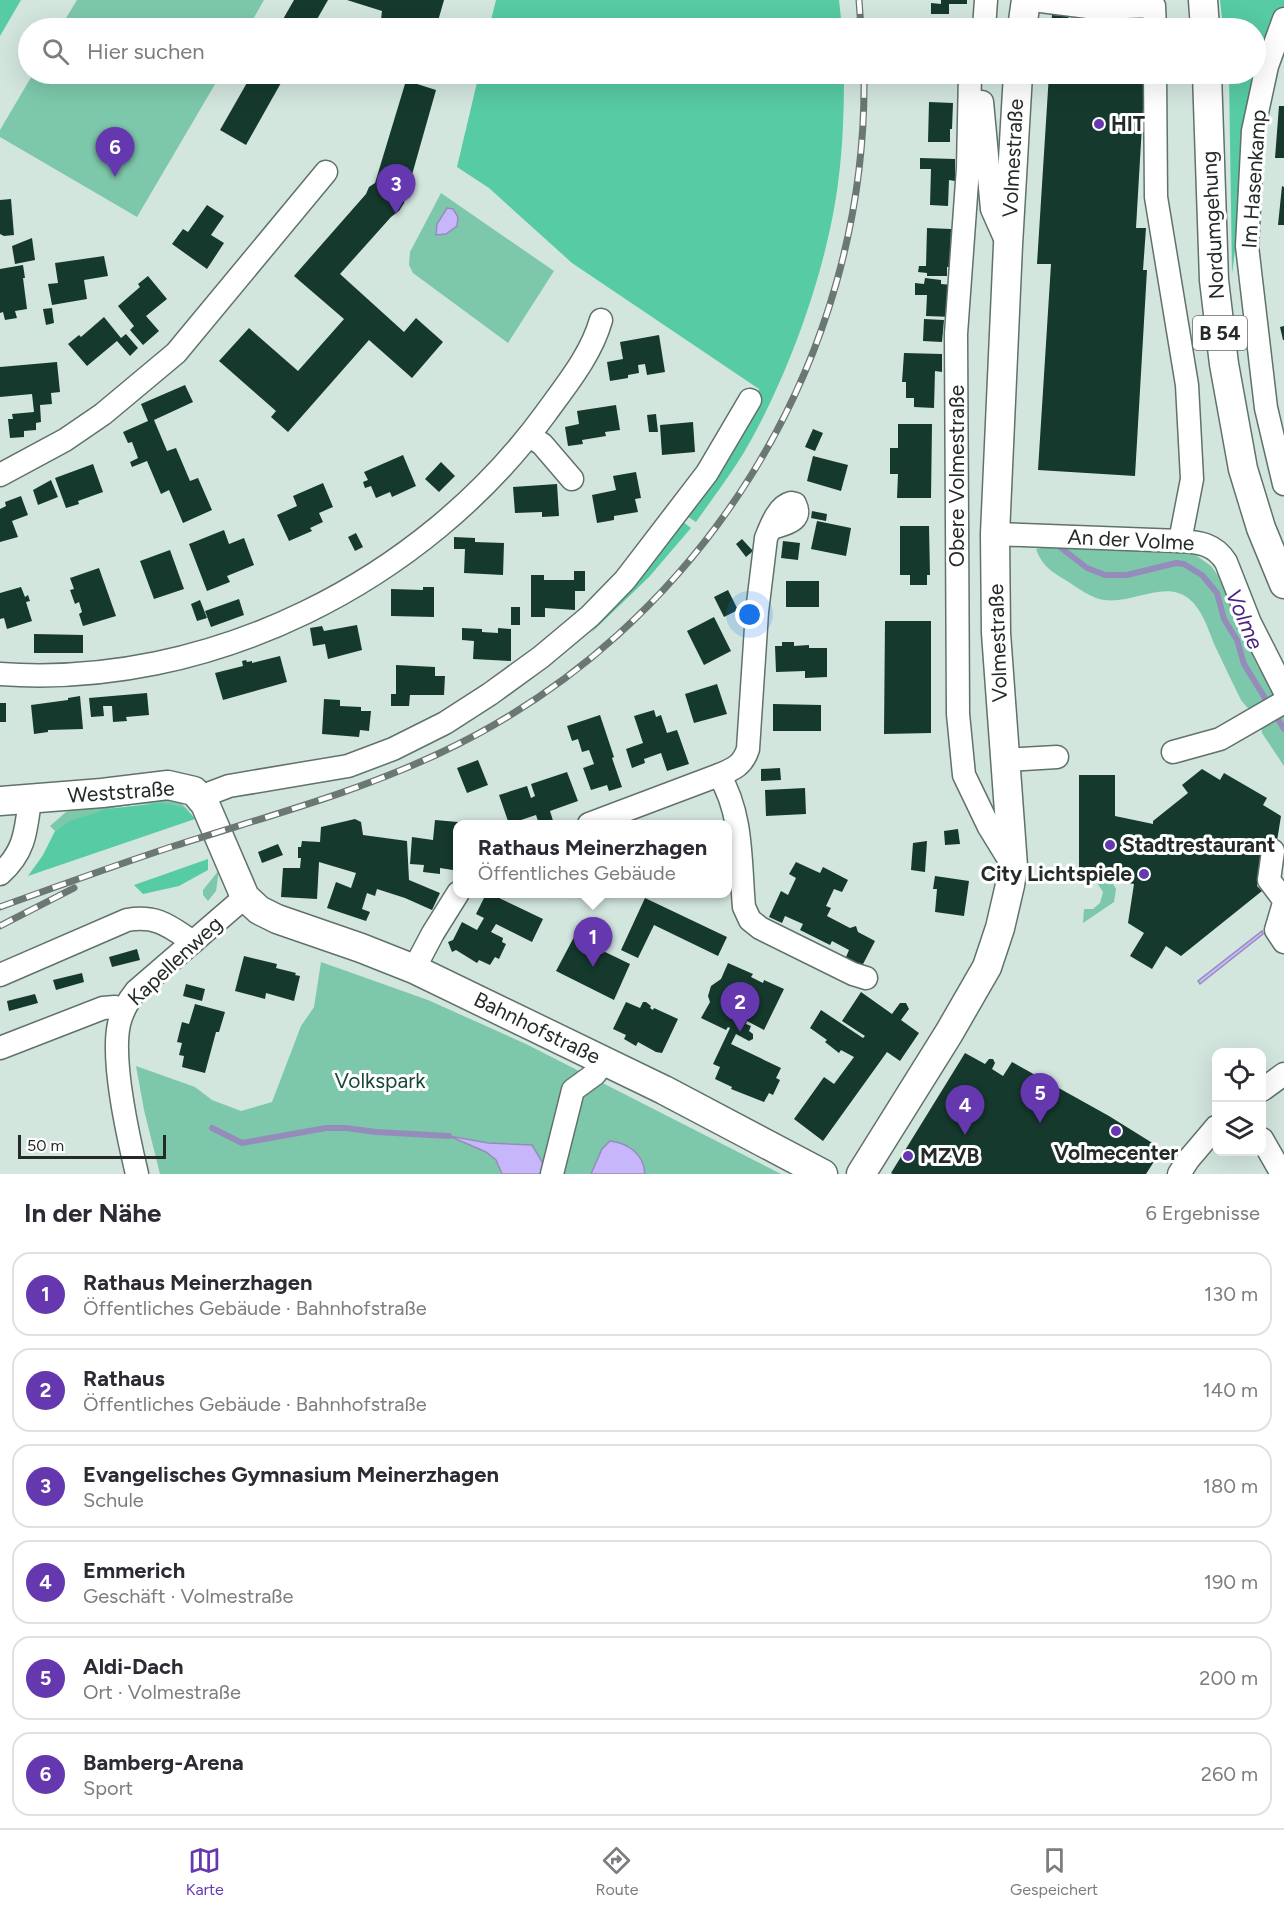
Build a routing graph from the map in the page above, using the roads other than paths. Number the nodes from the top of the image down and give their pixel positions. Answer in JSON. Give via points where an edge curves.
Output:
{"nodes":[{"id":1,"x":986,"y":0,"type":"edge"},
{"id":2,"x":1026,"y":0,"type":"edge"},
{"id":3,"x":1033,"y":0,"type":"edge"},
{"id":4,"x":1203,"y":0,"type":"edge"},
{"id":5,"x":1154,"y":12,"type":"edge"},
{"id":6,"x":985,"y":18,"type":"edge"},
{"id":7,"x":1023,"y":18,"type":"edge"},
{"id":8,"x":1204,"y":18,"type":"edge"},
{"id":9,"x":1284,"y":19,"type":"edge"},
{"id":10,"x":1266,"y":71,"type":"edge"},
{"id":11,"x":970,"y":84,"type":"edge"},
{"id":12,"x":980,"y":84,"type":"edge"},
{"id":13,"x":1017,"y":84,"type":"edge"},
{"id":14,"x":1155,"y":84,"type":"edge"},
{"id":15,"x":1207,"y":84,"type":"edge"},
{"id":16,"x":1263,"y":84,"type":"edge"},
{"id":17,"x":326,"y":172,"type":"dead end"},
{"id":18,"x":1008,"y":245,"type":"junction"},
{"id":19,"x":601,"y":320,"type":"dead end"},
{"id":20,"x":750,"y":400,"type":"dead end"},
{"id":21,"x":529,"y":436,"type":"junction"},
{"id":22,"x":0,"y":475,"type":"edge"},
{"id":23,"x":572,"y":479,"type":"dead end"},
{"id":24,"x":1284,"y":484,"type":"edge"},
{"id":25,"x":770,"y":528,"type":"dead end"},
{"id":26,"x":995,"y":534,"type":"junction"},
{"id":27,"x":1180,"y":541,"type":"junction"},
{"id":28,"x":1284,"y":584,"type":"edge"},
{"id":29,"x":0,"y":674,"type":"edge"},
{"id":30,"x":1284,"y":690,"type":"edge"},
{"id":31,"x":1284,"y":702,"type":"edge"},
{"id":32,"x":1173,"y":753,"type":"dead end"},
{"id":33,"x":1057,"y":757,"type":"dead end"},
{"id":34,"x":1005,"y":760,"type":"junction"},
{"id":35,"x":719,"y":775,"type":"junction"},
{"id":36,"x":201,"y":797,"type":"junction"},
{"id":37,"x":30,"y":800,"type":"junction"},
{"id":38,"x":0,"y":801,"type":"edge"},
{"id":39,"x":602,"y":820,"type":"edge"},
{"id":40,"x":1273,"y":851,"type":"dead end"},
{"id":41,"x":1013,"y":866,"type":"junction"},
{"id":42,"x":0,"y":874,"type":"edge"},
{"id":43,"x":245,"y":897,"type":"junction"},
{"id":44,"x":455,"y":898,"type":"edge"},
{"id":45,"x":1284,"y":902,"type":"edge"},
{"id":46,"x":1280,"y":936,"type":"edge"},
{"id":47,"x":193,"y":942,"type":"junction"},
{"id":48,"x":414,"y":969,"type":"junction"},
{"id":49,"x":0,"y":975,"type":"edge"},
{"id":50,"x":866,"y":978,"type":"dead end"},
{"id":51,"x":124,"y":1009,"type":"junction"},
{"id":52,"x":0,"y":1048,"type":"edge"},
{"id":53,"x":604,"y":1060,"type":"junction"},
{"id":54,"x":1283,"y":1076,"type":"edge"},
{"id":55,"x":1266,"y":1087,"type":"edge"},
{"id":56,"x":1212,"y":1132,"type":"edge"},
{"id":57,"x":1266,"y":1145,"type":"edge"},
{"id":58,"x":137,"y":1174,"type":"edge"},
{"id":59,"x":552,"y":1174,"type":"edge"},
{"id":60,"x":823,"y":1174,"type":"edge"},
{"id":61,"x":861,"y":1174,"type":"edge"},
{"id":62,"x":1179,"y":1174,"type":"edge"},
{"id":63,"x":1282,"y":1174,"type":"edge"}],
"edges":[{"from":1,"to":6,"type":"street"},
{"from":2,"to":7,"type":"main road"},
{"from":3,"to":5,"type":"street"},
{"from":4,"to":8,"type":"main road"},
{"from":9,"to":10,"type":"street","name":"Im Hasenkamp"},
{"from":11,"to":41,"type":"street","name":"Obere Volmestraße","via":[[956,334],[958,714],[964,775]]},
{"from":12,"to":18,"type":"street","via":[[992,209]]},
{"from":13,"to":18,"type":"main road","name":"Volmestraße"},
{"from":14,"to":27,"type":"street","via":[[1156,197],[1187,385],[1192,479]]},
{"from":15,"to":28,"type":"main road","name":"Nordumgehung","number":"B 54","via":[[1214,280],[1224,364],[1243,469]]},
{"from":16,"to":24,"type":"street","name":"Im Hasenkamp","via":[[1253,130],[1246,246],[1266,408]]},
{"from":17,"to":22,"type":"street","via":[[176,353],[103,414]]},
{"from":18,"to":26,"type":"main road","name":"Volmestraße"},
{"from":19,"to":21,"type":"street","via":[[592,346]]},
{"from":20,"to":36,"type":"street","via":[[707,473],[625,580],[582,622],[507,682],[445,723],[348,766],[229,786]]},
{"from":21,"to":23,"type":"street","via":[[542,444]]},
{"from":21,"to":29,"type":"street","via":[[496,473],[422,541],[337,596],[292,619],[191,656],[101,672]]},
{"from":25,"to":35,"type":"street","via":[[760,580],[748,750],[735,769]]},
{"from":26,"to":27,"type":"street","name":"An der Volme"},
{"from":26,"to":34,"type":"main road","name":"Volmestraße","via":[[996,633]]},
{"from":27,"to":30,"type":"street","name":"An der Volme","via":[[1209,545],[1222,555]]},
{"from":31,"to":32,"type":"street","via":[[1214,741]]},
{"from":33,"to":34,"type":"street"},
{"from":34,"to":41,"type":"main road","name":"Volmestraße"},
{"from":35,"to":39,"type":"street"},
{"from":35,"to":50,"type":"street","via":[[735,810],[744,907],[750,920]]},
{"from":36,"to":37,"type":"main road","name":"Weststraße","via":[[194,791],[168,784]]},
{"from":36,"to":43,"type":"main road","name":"Weststraße"},
{"from":37,"to":38,"type":"main road","name":"Weststraße"},
{"from":37,"to":42,"type":"street","via":[[22,846]]},
{"from":40,"to":45,"type":"street","via":[[1269,880]]},
{"from":41,"to":61,"type":"main road","name":"Volmestraße","via":[[1000,928],[987,966]]},
{"from":43,"to":47,"type":"street","name":"Kapellenweg"},
{"from":43,"to":48,"type":"main road","name":"Bahnhofstraße","via":[[276,919]]},
{"from":44,"to":48,"type":"street"},
{"from":45,"to":46,"type":"street"},
{"from":47,"to":49,"type":"street","via":[[159,921],[127,920]]},
{"from":47,"to":51,"type":"street","name":"Kapellenweg","via":[[136,991]]},
{"from":48,"to":53,"type":"main road","name":"Bahnhofstraße"},
{"from":51,"to":52,"type":"street","via":[[103,1008]]},
{"from":51,"to":58,"type":"street","name":"Kapellenweg","via":[[117,1041],[118,1068]]},
{"from":53,"to":59,"type":"street","via":[[595,1074],[573,1090]]},
{"from":53,"to":60,"type":"main road","name":"Bahnhofstraße"},
{"from":54,"to":55,"type":"street"},
{"from":56,"to":62,"type":"street"},
{"from":57,"to":63,"type":"street"}]}
